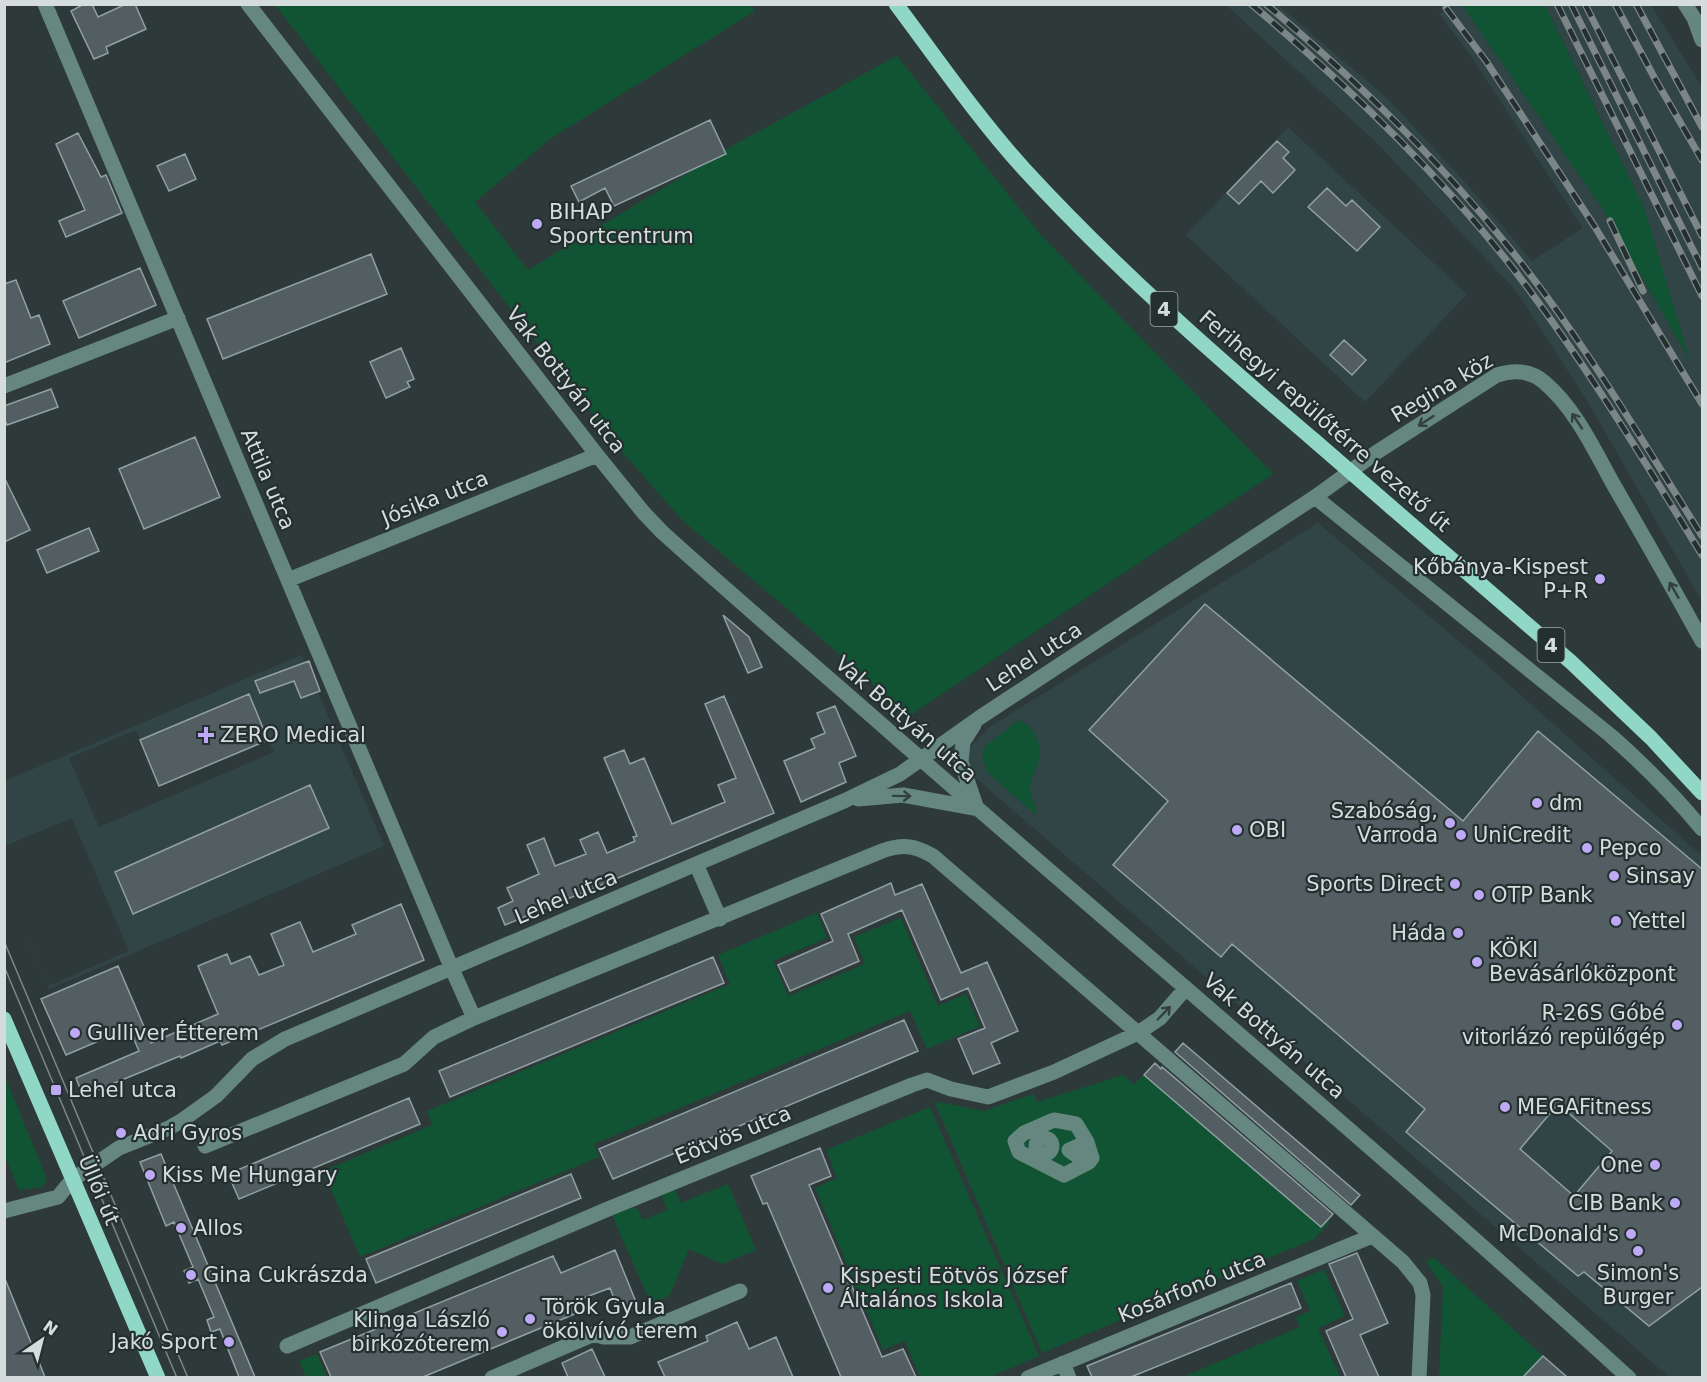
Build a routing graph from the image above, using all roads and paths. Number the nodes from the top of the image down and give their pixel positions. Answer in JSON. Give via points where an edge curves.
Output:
{"nodes":[{"id":1,"x":45,"y":4,"type":"edge"},
{"id":2,"x":248,"y":4,"type":"edge"},
{"id":3,"x":896,"y":4,"type":"edge"},
{"id":4,"x":1685,"y":4,"type":"edge"},
{"id":5,"x":1702,"y":40,"type":"edge"},
{"id":6,"x":178,"y":318,"type":"junction"},
{"id":7,"x":4,"y":386,"type":"edge"},
{"id":8,"x":1377,"y":452,"type":"joint"},
{"id":9,"x":597,"y":455,"type":"junction"},
{"id":10,"x":1315,"y":497,"type":"junction"},
{"id":11,"x":288,"y":580,"type":"junction"},
{"id":12,"x":1702,"y":641,"type":"edge"},
{"id":13,"x":979,"y":718,"type":"junction"},
{"id":14,"x":920,"y":759,"type":"junction"},
{"id":15,"x":1702,"y":793,"type":"edge"},
{"id":16,"x":844,"y":801,"type":"junction"},
{"id":17,"x":977,"y":809,"type":"junction"},
{"id":18,"x":1702,"y":829,"type":"edge"},
{"id":19,"x":696,"y":864,"type":"junction"},
{"id":20,"x":720,"y":919,"type":"junction"},
{"id":21,"x":452,"y":969,"type":"junction"},
{"id":22,"x":1186,"y":988,"type":"junction"},
{"id":23,"x":474,"y":1018,"type":"junction"},
{"id":24,"x":4,"y":1019,"type":"edge"},
{"id":25,"x":1138,"y":1034,"type":"junction"},
{"id":26,"x":1086,"y":1142,"type":"junction"},
{"id":27,"x":205,"y":1146,"type":"dead end"},
{"id":28,"x":1051,"y":1152,"type":"junction"},
{"id":29,"x":1083,"y":1164,"type":"junction"},
{"id":30,"x":1055,"y":1172,"type":"junction"},
{"id":31,"x":72,"y":1180,"type":"junction"},
{"id":32,"x":4,"y":1211,"type":"edge"},
{"id":33,"x":1372,"y":1236,"type":"junction"},
{"id":34,"x":740,"y":1291,"type":"dead end"},
{"id":35,"x":286,"y":1346,"type":"dead end"},
{"id":36,"x":1063,"y":1363,"type":"junction"},
{"id":37,"x":158,"y":1377,"type":"edge"},
{"id":38,"x":492,"y":1377,"type":"edge"},
{"id":39,"x":1028,"y":1377,"type":"edge"},
{"id":40,"x":1069,"y":1377,"type":"edge"},
{"id":41,"x":1419,"y":1377,"type":"edge"},
{"id":42,"x":1629,"y":1377,"type":"edge"}],
"edges":[{"from":1,"to":6,"type":"street","name":"Attila utca"},
{"from":2,"to":9,"type":"street","name":"Vak Bottyán utca"},
{"from":3,"to":15,"type":"main road","name":"Ferihegyi repülőtérre vezető út","number":"4","bridge":true,"via":[[975,110],[1104,253],[1213,354],[1571,662]]},
{"from":4,"to":5,"type":"street"},
{"from":6,"to":7,"type":"street"},
{"from":6,"to":11,"type":"street","name":"Attila utca"},
{"from":8,"to":10,"type":"street","name":"Lehel utca"},
{"from":12,"to":8,"type":"street","name":"Regina köz","one_way":true,"via":[[1577,419],[1533,375],[1520,371],[1497,375]]},
{"from":9,"to":11,"type":"street","name":"Jósika utca"},
{"from":9,"to":14,"type":"street","name":"Vak Bottyán utca","via":[[662,532]]},
{"from":10,"to":13,"type":"street","name":"Lehel utca"},
{"from":10,"to":18,"type":"street","via":[[1617,741]]},
{"from":11,"to":21,"type":"street","name":"Attila utca"},
{"from":13,"to":14,"type":"street","name":"Lehel utca"},
{"from":13,"to":17,"type":"street","via":[[961,752]]},
{"from":14,"to":16,"type":"street","name":"Lehel utca","via":[[900,774]]},
{"from":14,"to":17,"type":"street","name":"Vak Bottyán utca"},
{"from":16,"to":17,"type":"street","one_way":true,"via":[[903,795]]},
{"from":16,"to":19,"type":"street","name":"Lehel utca"},
{"from":17,"to":22,"type":"street","name":"Vak Bottyán utca"},
{"from":19,"to":20,"type":"street"},
{"from":19,"to":21,"type":"street","name":"Lehel utca"},
{"from":20,"to":23,"type":"street"},
{"from":20,"to":25,"type":"street","via":[[882,851],[911,846],[933,856]]},
{"from":21,"to":23,"type":"street"},
{"from":21,"to":31,"type":"street","name":"Lehel utca","via":[[285,1039],[252,1059],[216,1096],[181,1121],[119,1148]]},
{"from":25,"to":22,"type":"street","name":"Eötvös utca","one_way":true,"via":[[1160,1018]]},
{"from":22,"to":42,"type":"street","name":"Vak Bottyán utca"},
{"from":23,"to":27,"type":"street","via":[[434,1037],[404,1064]]},
{"from":24,"to":31,"type":"main road","name":"Üllői út"},
{"from":25,"to":33,"type":"street"},
{"from":25,"to":35,"type":"street","name":"Eötvös utca","via":[[987,1098],[927,1080],[912,1085]]},
{"from":26,"to":28,"type":"street"},
{"from":26,"to":28,"type":"street","via":[[1076,1124],[1054,1120],[1015,1141],[1019,1152]]},
{"from":26,"to":29,"type":"street","via":[[1092,1158]]},
{"from":28,"to":29,"type":"street","via":[[1080,1157]]},
{"from":28,"to":30,"type":"street"},
{"from":28,"to":30,"type":"street"},
{"from":29,"to":30,"type":"street","via":[[1064,1175]]},
{"from":31,"to":32,"type":"street","name":"Lehel utca","via":[[58,1197]]},
{"from":31,"to":37,"type":"main road","name":"Üllői út"},
{"from":33,"to":36,"type":"street","name":"Kosárfonó utca"},
{"from":33,"to":41,"type":"street","via":[[1420,1283],[1423,1295]]},
{"from":34,"to":38,"type":"street","via":[[630,1337],[594,1334]]},
{"from":36,"to":39,"type":"street","name":"Kosárfonó utca"},
{"from":36,"to":40,"type":"street"}]}
